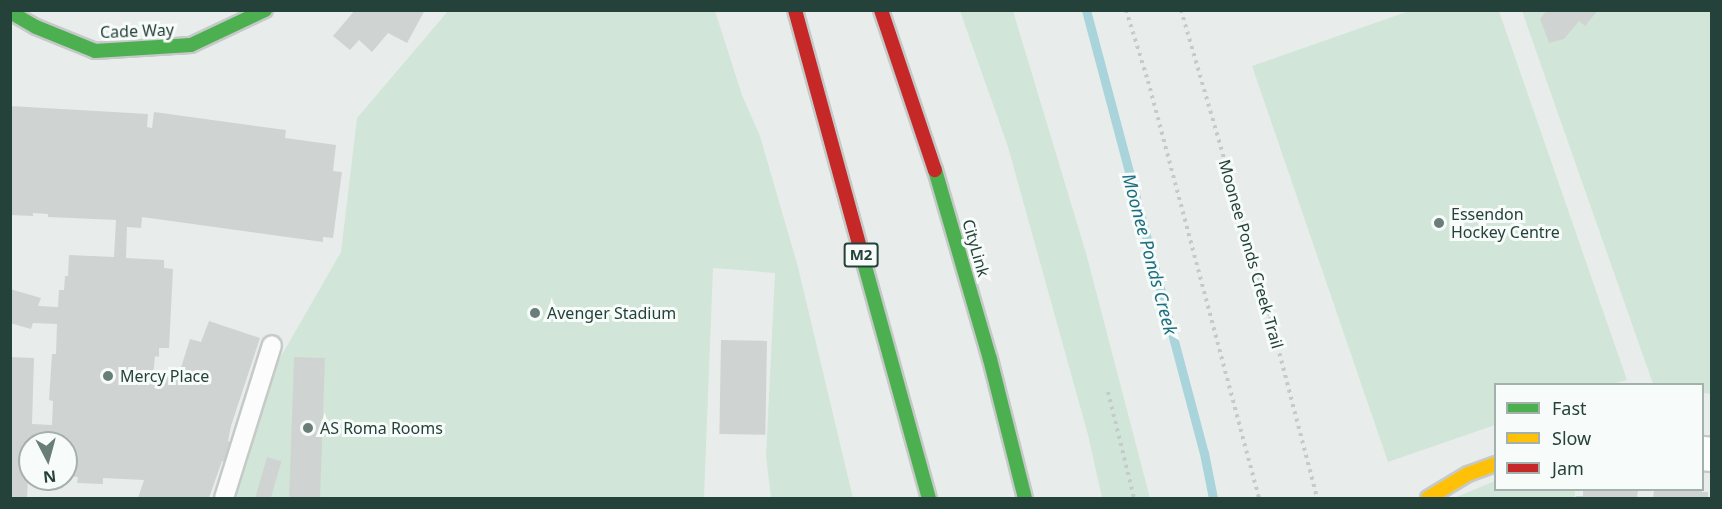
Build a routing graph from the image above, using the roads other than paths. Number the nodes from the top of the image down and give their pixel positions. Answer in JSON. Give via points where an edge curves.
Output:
{"nodes":[{"id":1,"x":265,"y":10,"type":"edge"},
{"id":2,"x":795,"y":10,"type":"edge"},
{"id":3,"x":881,"y":10,"type":"edge"},
{"id":4,"x":10,"y":12,"type":"edge"},
{"id":5,"x":272,"y":345,"type":"dead end"},
{"id":6,"x":1494,"y":465,"type":"edge"},
{"id":7,"x":224,"y":498,"type":"edge"},
{"id":8,"x":929,"y":498,"type":"edge"},
{"id":9,"x":1025,"y":498,"type":"edge"},
{"id":10,"x":1428,"y":498,"type":"edge"}],
"edges":[{"from":1,"to":4,"type":"main road","name":"Cade Way","via":[[190,45],[95,51]]},
{"from":2,"to":8,"type":"main road","number":"M2"},
{"from":3,"to":9,"type":"main road","name":"CityLink","via":[[952,222]]},
{"from":5,"to":7,"type":"lane"},
{"from":6,"to":10,"type":"main road","via":[[1468,474]]}]}
